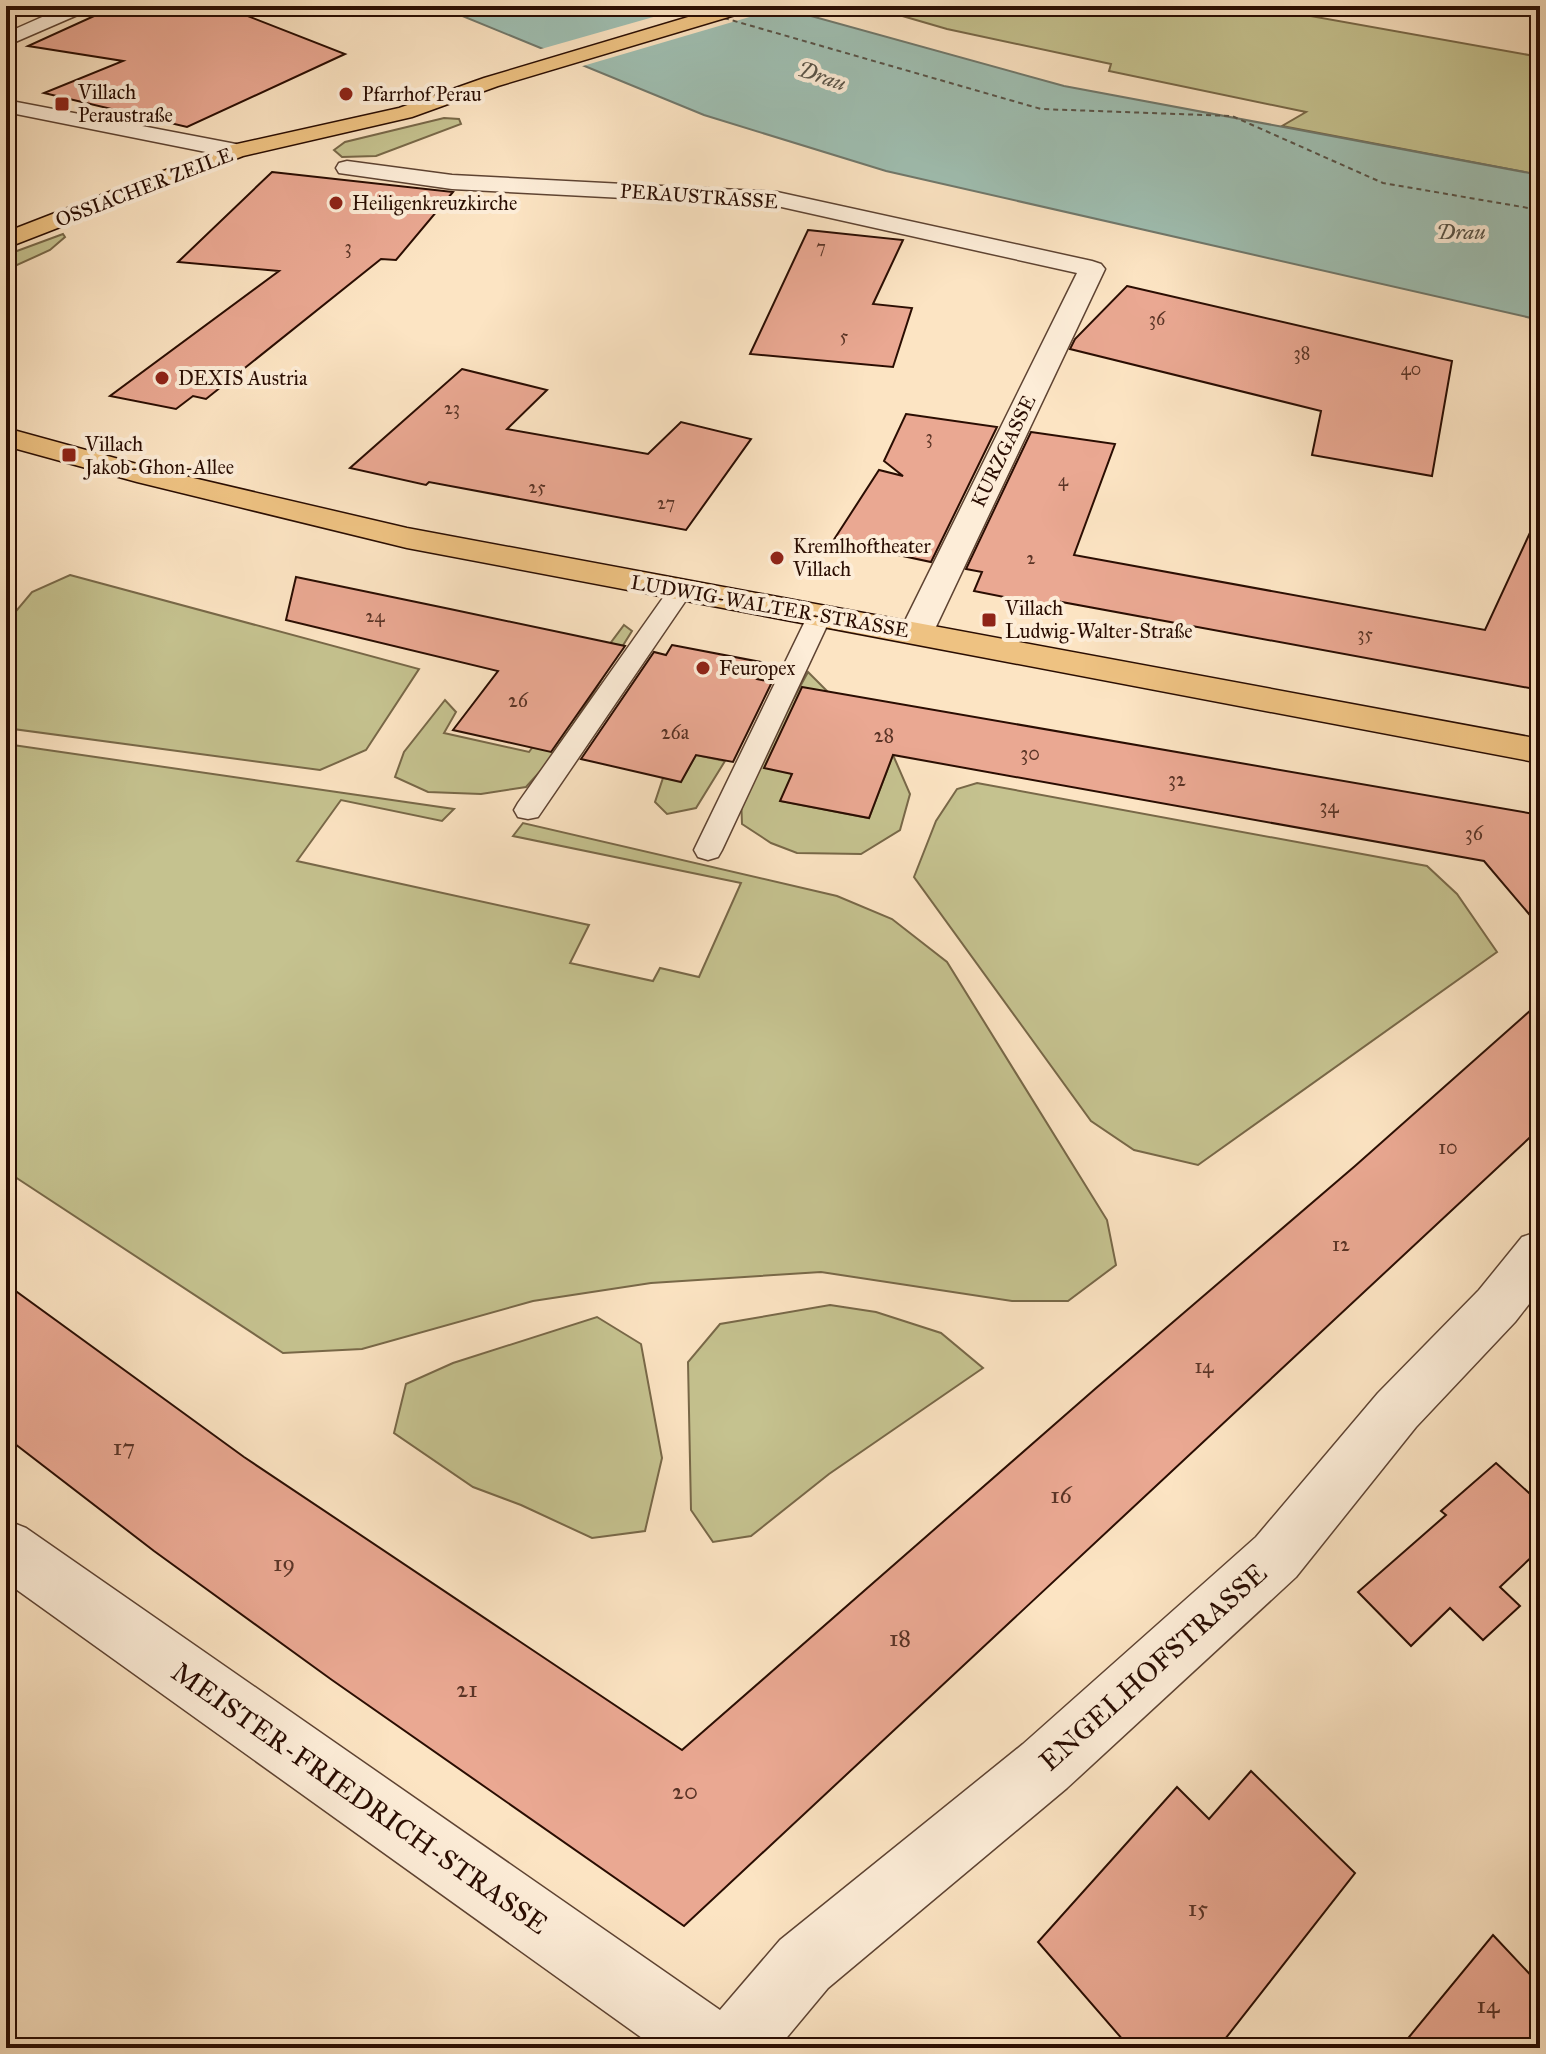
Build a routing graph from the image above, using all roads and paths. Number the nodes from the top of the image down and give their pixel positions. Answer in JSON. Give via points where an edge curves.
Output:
{"nodes":[{"id":1,"x":82,"y":6,"type":"edge"},
{"id":2,"x":745,"y":6,"type":"edge"},
{"id":3,"x":6,"y":40,"type":"edge"},
{"id":4,"x":6,"y":106,"type":"edge"},
{"id":5,"x":236,"y":151,"type":"junction"},
{"id":6,"x":347,"y":168,"type":"dead end"},
{"id":7,"x":6,"y":241,"type":"edge"},
{"id":8,"x":1092,"y":269,"type":"joint"},
{"id":9,"x":6,"y":437,"type":"edge"},
{"id":10,"x":681,"y":590,"type":"junction"},
{"id":11,"x":820,"y":615,"type":"junction"},
{"id":12,"x":916,"y":633,"type":"junction"},
{"id":13,"x":1540,"y":751,"type":"edge"},
{"id":14,"x":528,"y":810,"type":"dead end"},
{"id":15,"x":708,"y":850,"type":"dead end"},
{"id":16,"x":1540,"y":1252,"type":"edge"},
{"id":17,"x":6,"y":1548,"type":"edge"},
{"id":18,"x":715,"y":2048,"type":"edge"},
{"id":19,"x":733,"y":2048,"type":"edge"}],
"edges":[{"from":1,"to":3,"type":"street"},
{"from":2,"to":5,"type":"main road","name":"OSSIACHER ZEILE","via":[[405,113]]},
{"from":4,"to":5,"type":"street"},
{"from":5,"to":7,"type":"main road","name":"OSSIACHER ZEILE"},
{"from":6,"to":8,"type":"street","name":"PERAUSTRASSE","via":[[452,182],[777,199]]},
{"from":8,"to":12,"type":"street","name":"KURZGASSE"},
{"from":9,"to":10,"type":"main road","name":"LUDWIG-WALTER-STRASSE","via":[[407,538]]},
{"from":10,"to":11,"type":"main road","name":"LUDWIG-WALTER-STRASSE"},
{"from":10,"to":14,"type":"lane"},
{"from":11,"to":12,"type":"main road","name":"LUDWIG-WALTER-STRASSE"},
{"from":11,"to":15,"type":"lane"},
{"from":12,"to":13,"type":"main road","name":"LUDWIG-WALTER-STRASSE"},
{"from":16,"to":19,"type":"street","name":"ENGELHOFSTRASSE","via":[[1497,1306],[1397,1410],[1276,1557],[1045,1766],[804,1964]]},
{"from":17,"to":18,"type":"street","name":"MEISTER-FRIEDRICH-STRASSE"}]}
